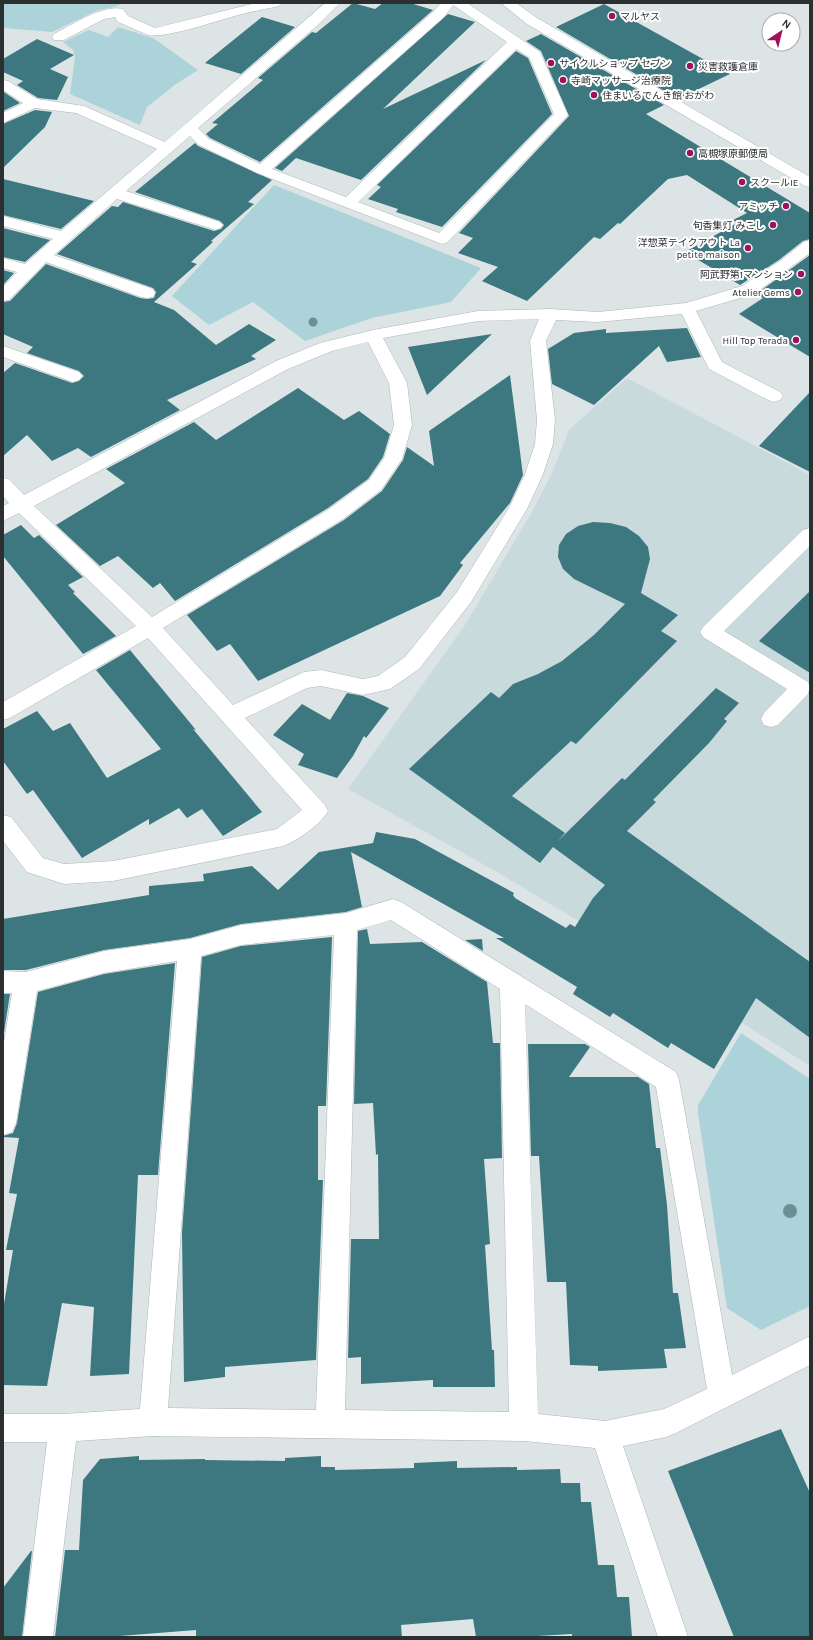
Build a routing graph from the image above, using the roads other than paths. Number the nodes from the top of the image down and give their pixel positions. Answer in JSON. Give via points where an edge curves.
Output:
{"nodes":[{"id":1,"x":274,"y":3,"type":"edge"},
{"id":2,"x":333,"y":3,"type":"edge"},
{"id":3,"x":448,"y":3,"type":"edge"},
{"id":4,"x":458,"y":3,"type":"edge"},
{"id":5,"x":508,"y":3,"type":"edge"},
{"id":6,"x":59,"y":37,"type":"dead end"},
{"id":7,"x":515,"y":42,"type":"junction"},
{"id":8,"x":3,"y":84,"type":"edge"},
{"id":9,"x":33,"y":102,"type":"junction"},
{"id":10,"x":3,"y":119,"type":"edge"},
{"id":11,"x":190,"y":128,"type":"junction"},
{"id":12,"x":167,"y":148,"type":"junction"},
{"id":13,"x":262,"y":170,"type":"junction"},
{"id":14,"x":810,"y":184,"type":"edge"},
{"id":15,"x":115,"y":193,"type":"junction"},
{"id":16,"x":348,"y":203,"type":"junction"},
{"id":17,"x":3,"y":221,"type":"edge"},
{"id":18,"x":215,"y":225,"type":"dead end"},
{"id":19,"x":64,"y":237,"type":"junction"},
{"id":20,"x":810,"y":245,"type":"edge"},
{"id":21,"x":43,"y":256,"type":"junction"},
{"id":22,"x":3,"y":263,"type":"edge"},
{"id":23,"x":28,"y":270,"type":"junction"},
{"id":24,"x":147,"y":293,"type":"dead end"},
{"id":25,"x":3,"y":296,"type":"edge"},
{"id":26,"x":687,"y":308,"type":"junction"},
{"id":27,"x":550,"y":314,"type":"junction"},
{"id":28,"x":373,"y":335,"type":"junction"},
{"id":29,"x":3,"y":351,"type":"edge"},
{"id":30,"x":73,"y":376,"type":"dead end"},
{"id":31,"x":774,"y":396,"type":"dead end"},
{"id":32,"x":3,"y":484,"type":"edge"},
{"id":33,"x":21,"y":504,"type":"junction"},
{"id":34,"x":3,"y":514,"type":"edge"},
{"id":35,"x":810,"y":535,"type":"edge"},
{"id":36,"x":150,"y":626,"type":"junction"},
{"id":37,"x":3,"y":712,"type":"edge"},
{"id":38,"x":230,"y":716,"type":"junction"},
{"id":39,"x":771,"y":720,"type":"dead end"},
{"id":40,"x":3,"y":824,"type":"edge"},
{"id":41,"x":346,"y":923,"type":"junction"},
{"id":42,"x":190,"y":949,"type":"junction"},
{"id":43,"x":512,"y":982,"type":"junction"},
{"id":44,"x":14,"y":983,"type":"edge"},
{"id":45,"x":3,"y":1123,"type":"edge"},
{"id":46,"x":810,"y":1350,"type":"edge"},
{"id":47,"x":722,"y":1396,"type":"junction"},
{"id":48,"x":153,"y":1422,"type":"junction"},
{"id":49,"x":330,"y":1424,"type":"junction"},
{"id":50,"x":524,"y":1427,"type":"junction"},
{"id":51,"x":3,"y":1428,"type":"edge"},
{"id":52,"x":63,"y":1428,"type":"junction"},
{"id":53,"x":605,"y":1435,"type":"junction"},
{"id":54,"x":38,"y":1637,"type":"edge"},
{"id":55,"x":673,"y":1637,"type":"edge"}],
"edges":[{"from":1,"to":6,"type":"street","via":[[153,32],[123,19],[118,12],[100,16]]},
{"from":2,"to":11,"type":"street"},
{"from":3,"to":13,"type":"street","via":[[439,14]]},
{"from":4,"to":7,"type":"street"},
{"from":5,"to":14,"type":"street","via":[[532,21]]},
{"from":7,"to":16,"type":"street"},
{"from":7,"to":16,"type":"street","via":[[535,55],[561,115],[442,239]]},
{"from":8,"to":9,"type":"street"},
{"from":9,"to":10,"type":"street"},
{"from":9,"to":12,"type":"street","via":[[79,109]]},
{"from":11,"to":12,"type":"street"},
{"from":11,"to":13,"type":"street","via":[[204,142]]},
{"from":12,"to":15,"type":"street"},
{"from":13,"to":16,"type":"street"},
{"from":15,"to":18,"type":"street"},
{"from":15,"to":19,"type":"street"},
{"from":17,"to":19,"type":"street"},
{"from":19,"to":21,"type":"street"},
{"from":20,"to":26,"type":"street","via":[[748,290]]},
{"from":21,"to":23,"type":"street"},
{"from":21,"to":24,"type":"street"},
{"from":22,"to":23,"type":"street"},
{"from":23,"to":25,"type":"street"},
{"from":26,"to":27,"type":"street","via":[[598,317]]},
{"from":26,"to":31,"type":"street","via":[[715,365]]},
{"from":27,"to":28,"type":"street","via":[[478,316]]},
{"from":27,"to":38,"type":"street","via":[[538,341],[546,420],[544,444],[534,474],[518,510],[464,597],[412,663],[383,683],[363,687],[322,678],[304,680]]},
{"from":28,"to":33,"type":"street","via":[[326,347],[282,365]]},
{"from":28,"to":36,"type":"street","via":[[398,383],[403,425],[393,459],[375,485],[336,514]]},
{"from":29,"to":30,"type":"street"},
{"from":32,"to":33,"type":"street"},
{"from":33,"to":34,"type":"street"},
{"from":33,"to":36,"type":"street"},
{"from":35,"to":39,"type":"street","via":[[710,632],[801,688]]},
{"from":36,"to":37,"type":"street"},
{"from":36,"to":38,"type":"street"},
{"from":38,"to":40,"type":"street","via":[[317,811],[283,838],[112,871],[64,874],[35,865]]},
{"from":41,"to":42,"type":"street","via":[[241,935]]},
{"from":41,"to":43,"type":"street","via":[[393,909]]},
{"from":41,"to":49,"type":"street"},
{"from":42,"to":44,"type":"street","via":[[104,962]]},
{"from":42,"to":48,"type":"street"},
{"from":43,"to":47,"type":"street","via":[[667,1080]]},
{"from":43,"to":50,"type":"street"},
{"from":44,"to":45,"type":"street"},
{"from":46,"to":47,"type":"street"},
{"from":47,"to":53,"type":"street","via":[[666,1422]]},
{"from":48,"to":49,"type":"street"},
{"from":48,"to":52,"type":"street"},
{"from":49,"to":50,"type":"street"},
{"from":50,"to":53,"type":"street"},
{"from":51,"to":52,"type":"street"},
{"from":52,"to":54,"type":"street"},
{"from":53,"to":55,"type":"street"}]}
